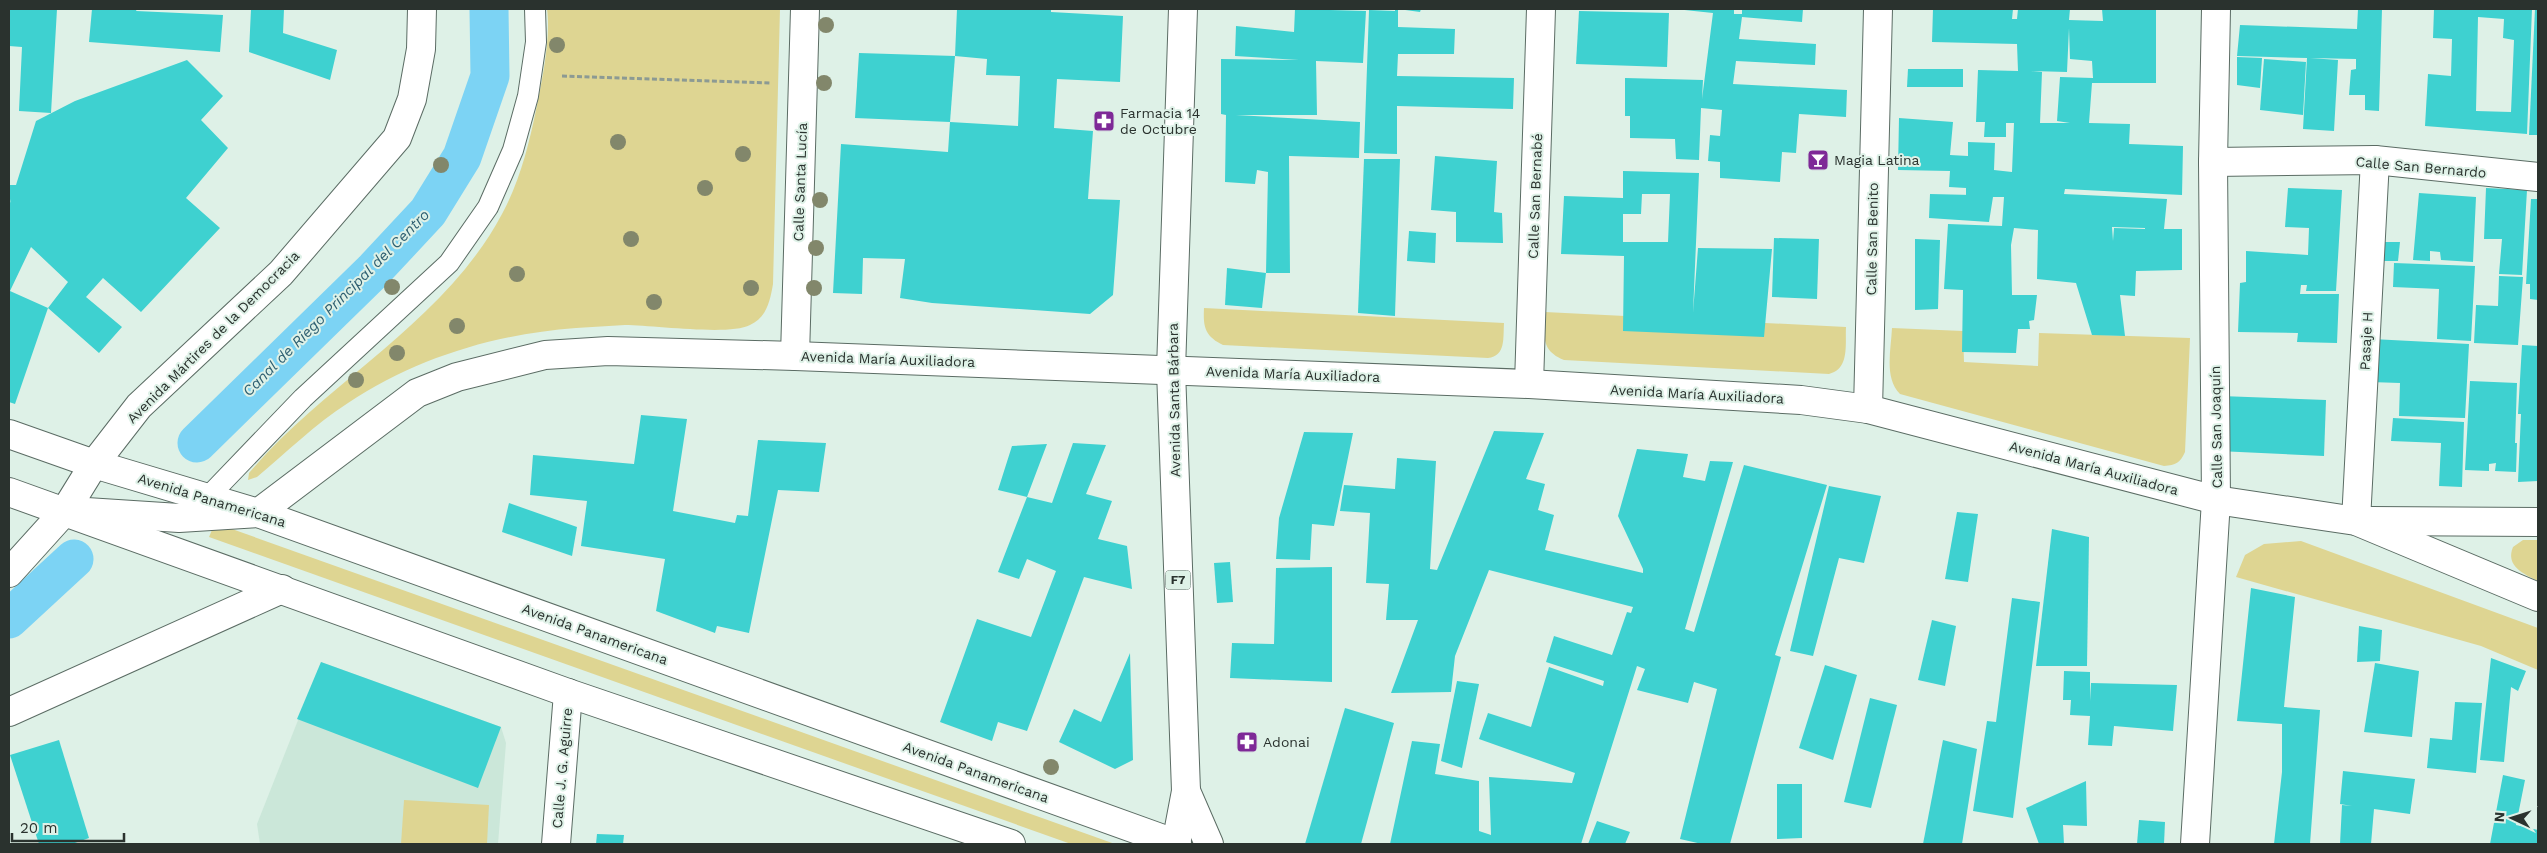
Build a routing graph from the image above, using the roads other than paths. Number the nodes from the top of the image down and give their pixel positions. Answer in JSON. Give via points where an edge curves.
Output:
{"nodes":[{"id":1,"x":422,"y":9,"type":"edge"},
{"id":2,"x":535,"y":9,"type":"edge"},
{"id":3,"x":805,"y":9,"type":"edge"},
{"id":4,"x":1183,"y":9,"type":"edge"},
{"id":5,"x":1541,"y":9,"type":"edge"},
{"id":6,"x":1878,"y":9,"type":"edge"},
{"id":7,"x":2216,"y":9,"type":"edge"},
{"id":8,"x":2375,"y":160,"type":"junction"},
{"id":9,"x":2213,"y":162,"type":"junction"},
{"id":10,"x":2538,"y":177,"type":"edge"},
{"id":11,"x":795,"y":356,"type":"junction"},
{"id":12,"x":1171,"y":370,"type":"junction"},
{"id":13,"x":1528,"y":384,"type":"junction"},
{"id":14,"x":1868,"y":409,"type":"junction"},
{"id":15,"x":9,"y":434,"type":"edge"},
{"id":16,"x":94,"y":464,"type":"junction"},
{"id":17,"x":9,"y":492,"type":"edge"},
{"id":18,"x":206,"y":498,"type":"junction"},
{"id":19,"x":2216,"y":500,"type":"junction"},
{"id":20,"x":65,"y":511,"type":"junction"},
{"id":21,"x":258,"y":514,"type":"junction"},
{"id":22,"x":2356,"y":521,"type":"junction"},
{"id":23,"x":2538,"y":522,"type":"edge"},
{"id":24,"x":9,"y":573,"type":"edge"},
{"id":25,"x":282,"y":589,"type":"junction"},
{"id":26,"x":2538,"y":597,"type":"edge"},
{"id":27,"x":568,"y":693,"type":"junction"},
{"id":28,"x":9,"y":712,"type":"edge"},
{"id":29,"x":1186,"y":791,"type":"junction"},
{"id":30,"x":556,"y":844,"type":"edge"},
{"id":31,"x":1011,"y":844,"type":"edge"},
{"id":32,"x":1177,"y":844,"type":"edge"},
{"id":33,"x":1209,"y":844,"type":"edge"},
{"id":34,"x":2195,"y":844,"type":"edge"}],
"edges":[{"from":1,"to":16,"type":"main road","name":"Avenida Mártires de la Democracia","via":[[421,49],[412,99],[397,138],[281,273],[139,406]]},
{"from":2,"to":18,"type":"lane","via":[[536,42],[528,96],[513,150],[488,208],[449,263],[303,398]]},
{"from":3,"to":11,"type":"main road","name":"Calle Santa Lucía"},
{"from":4,"to":12,"type":"main road","name":"Avenida Santa Bárbara","number":"F7"},
{"from":5,"to":13,"type":"main road","name":"Calle San Bernabé"},
{"from":6,"to":14,"type":"main road","name":"Calle San Benito"},
{"from":7,"to":9,"type":"main road","name":"Calle San Joaquín"},
{"from":8,"to":9,"type":"main road","name":"Calle San Bernardo"},
{"from":8,"to":10,"type":"main road","name":"Calle San Bernardo"},
{"from":8,"to":22,"type":"main road","name":"Pasaje H"},
{"from":9,"to":19,"type":"main road","name":"Calle San Joaquín"},
{"from":11,"to":12,"type":"main road","name":"Avenida María Auxiliadora"},
{"from":11,"to":21,"type":"main road","name":"Avenida María Auxiliadora","via":[[608,351],[544,355],[457,377],[417,394]]},
{"from":12,"to":13,"type":"main road","name":"Avenida María Auxiliadora"},
{"from":12,"to":29,"type":"main road","name":"Avenida Santa Bárbara","number":"F7"},
{"from":13,"to":14,"type":"main road","name":"Avenida María Auxiliadora","via":[[1801,400]]},
{"from":14,"to":19,"type":"main road","name":"Avenida María Auxiliadora"},
{"from":15,"to":16,"type":"main road","name":"Avenida Panamericana"},
{"from":16,"to":18,"type":"main road","name":"Avenida Panamericana"},
{"from":16,"to":20,"type":"main road","name":"Avenida Mártires de la Democracia"},
{"from":17,"to":20,"type":"main road"},
{"from":18,"to":21,"type":"main road","name":"Avenida Panamericana"},
{"from":19,"to":22,"type":"main road","name":"Avenida María Auxiliadora"},
{"from":19,"to":34,"type":"main road","name":"Calle San Joaquín"},
{"from":20,"to":21,"type":"main road","via":[[179,518]]},
{"from":20,"to":24,"type":"main road","name":"Avenida Mártires de la Democracia"},
{"from":20,"to":25,"type":"main road"},
{"from":21,"to":32,"type":"main road","name":"Avenida Panamericana"},
{"from":22,"to":23,"type":"main road"},
{"from":22,"to":26,"type":"main road","name":"Avenida María Auxiliadora"},
{"from":25,"to":27,"type":"main road"},
{"from":25,"to":28,"type":"main road"},
{"from":27,"to":30,"type":"main road","name":"Calle J. G. Aguirre"},
{"from":27,"to":31,"type":"main road"},
{"from":29,"to":32,"type":"main road","number":"F7"},
{"from":29,"to":33,"type":"main road","number":"F7"}]}
